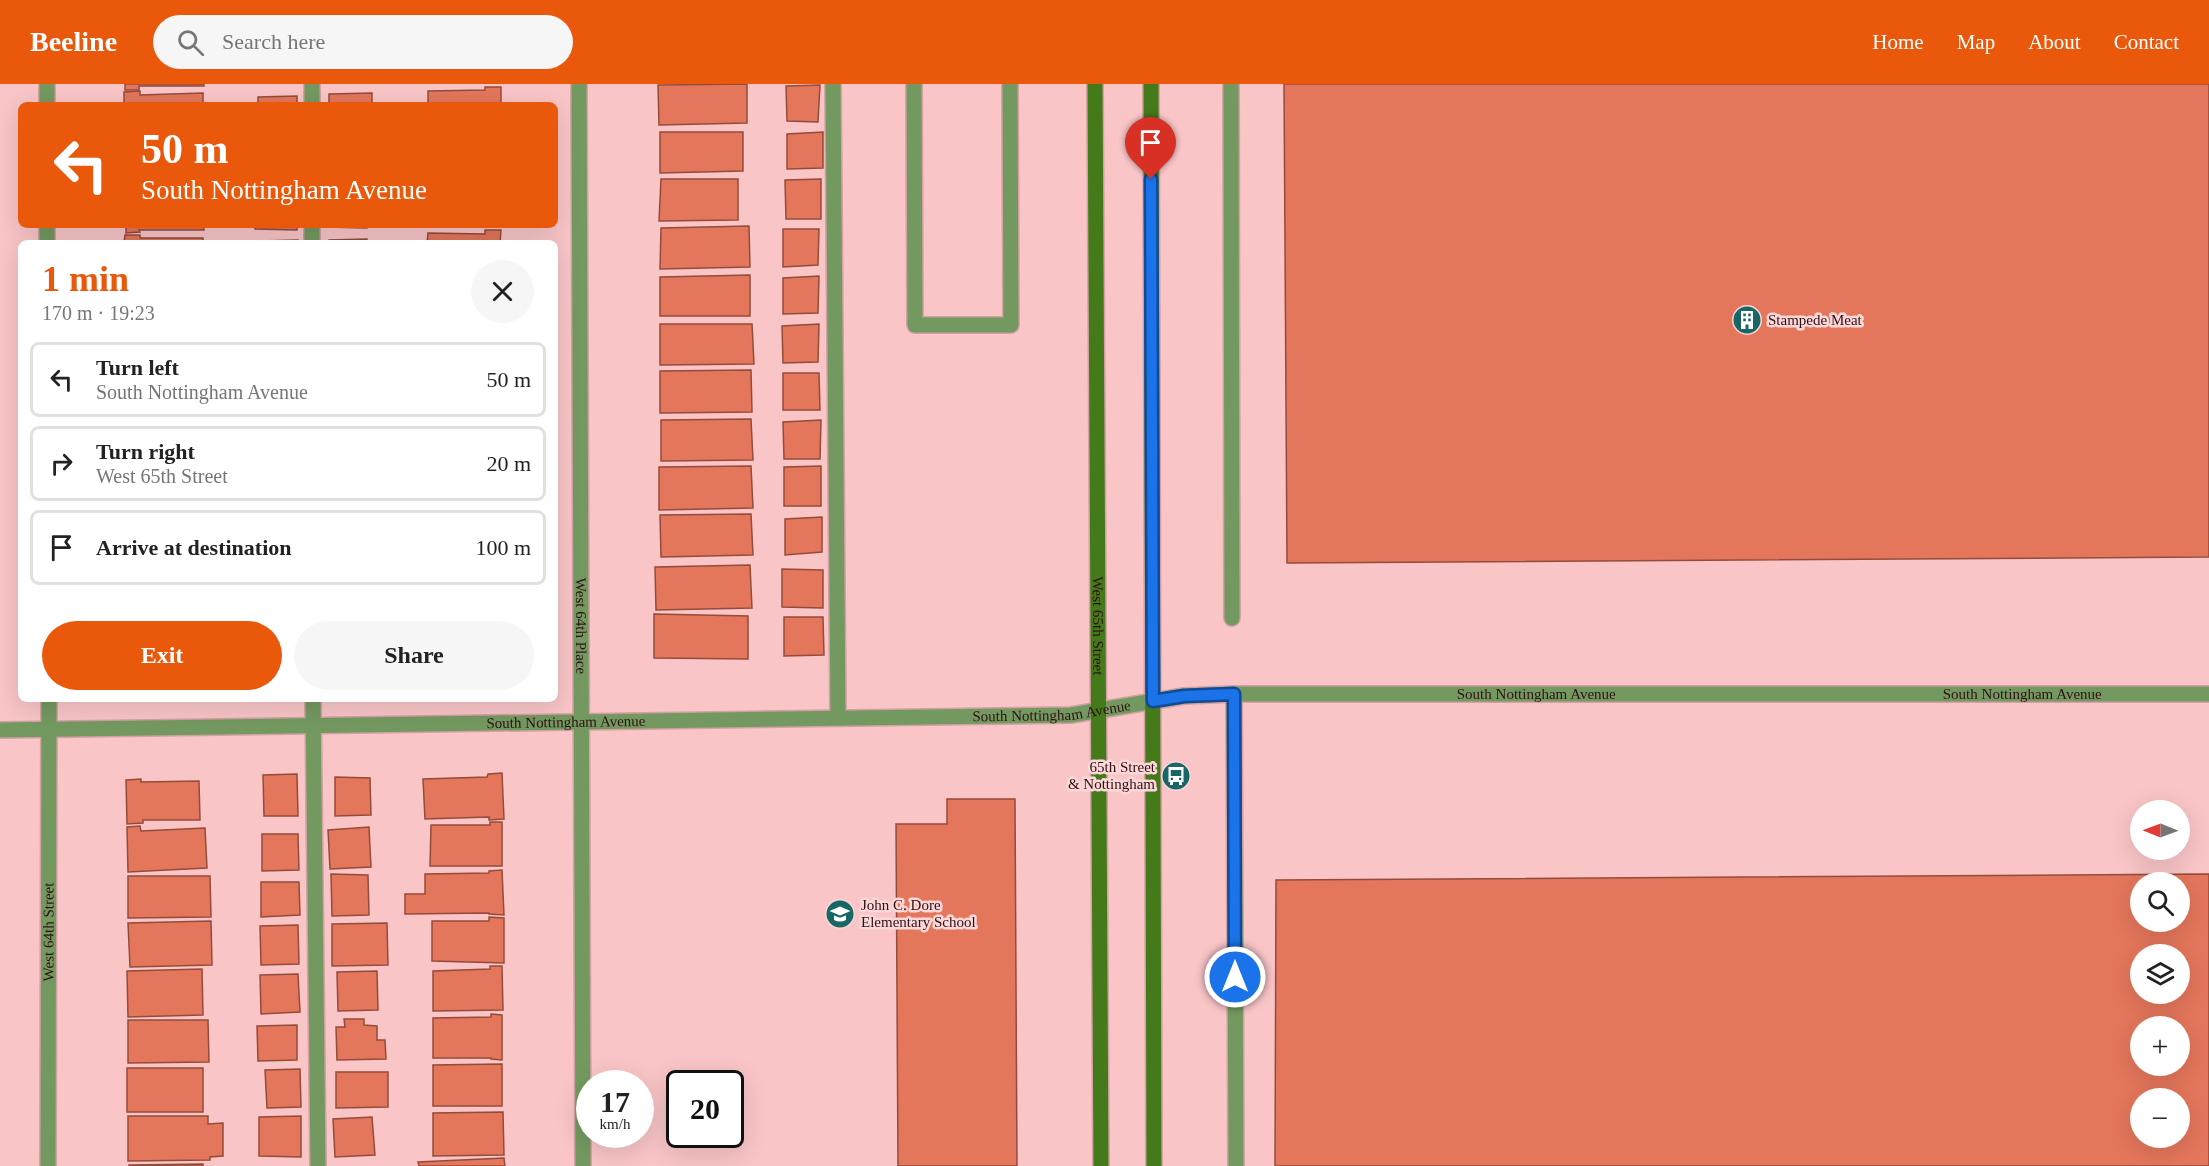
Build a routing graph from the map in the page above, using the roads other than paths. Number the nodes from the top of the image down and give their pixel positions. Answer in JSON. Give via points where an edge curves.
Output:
{"nodes":[{"id":1,"x":47,"y":84,"type":"edge"},
{"id":2,"x":312,"y":84,"type":"edge"},
{"id":3,"x":579,"y":84,"type":"edge"},
{"id":4,"x":832,"y":84,"type":"edge"},
{"id":5,"x":914,"y":84,"type":"edge"},
{"id":6,"x":1011,"y":84,"type":"edge"},
{"id":7,"x":1095,"y":84,"type":"edge"},
{"id":8,"x":1151,"y":84,"type":"edge"},
{"id":9,"x":1231,"y":84,"type":"edge"},
{"id":10,"x":47,"y":102,"type":"edge"},
{"id":11,"x":312,"y":102,"type":"edge"},
{"id":12,"x":1232,"y":618,"type":"dead end"},
{"id":13,"x":1234,"y":694,"type":"junction"},
{"id":14,"x":2209,"y":694,"type":"edge"},
{"id":15,"x":1153,"y":701,"type":"junction"},
{"id":16,"x":49,"y":702,"type":"edge"},
{"id":17,"x":314,"y":702,"type":"edge"},
{"id":18,"x":1098,"y":710,"type":"junction"},
{"id":19,"x":838,"y":718,"type":"junction"},
{"id":20,"x":581,"y":722,"type":"junction"},
{"id":21,"x":313,"y":726,"type":"junction"},
{"id":22,"x":49,"y":729,"type":"junction"},
{"id":23,"x":0,"y":730,"type":"edge"},
{"id":24,"x":48,"y":1166,"type":"edge"},
{"id":25,"x":318,"y":1166,"type":"edge"},
{"id":26,"x":583,"y":1166,"type":"edge"},
{"id":27,"x":1101,"y":1166,"type":"edge"},
{"id":28,"x":1154,"y":1166,"type":"edge"},
{"id":29,"x":1236,"y":1166,"type":"edge"}],
"edges":[{"from":1,"to":10,"type":"street"},
{"from":2,"to":11,"type":"street"},
{"from":3,"to":20,"type":"street","name":"West 64th Place"},
{"from":4,"to":19,"type":"street"},
{"from":5,"to":6,"type":"street","via":[[915,325],[1011,325]]},
{"from":7,"to":18,"type":"street","name":"West 65th Street"},
{"from":8,"to":15,"type":"street"},
{"from":9,"to":12,"type":"street"},
{"from":13,"to":14,"type":"street","name":"South Nottingham Avenue"},
{"from":13,"to":15,"type":"street","name":"South Nottingham Avenue"},
{"from":13,"to":29,"type":"street"},
{"from":15,"to":18,"type":"street","name":"South Nottingham Avenue"},
{"from":15,"to":28,"type":"street"},
{"from":16,"to":22,"type":"street","name":"West 64th Street"},
{"from":17,"to":21,"type":"street"},
{"from":18,"to":19,"type":"street","name":"South Nottingham Avenue","via":[[1071,715]]},
{"from":18,"to":27,"type":"street","name":"West 65th Street"},
{"from":19,"to":20,"type":"street","name":"South Nottingham Avenue"},
{"from":20,"to":21,"type":"street","name":"South Nottingham Avenue"},
{"from":20,"to":26,"type":"street","name":"West 64th Place"},
{"from":21,"to":22,"type":"street","name":"South Nottingham Avenue"},
{"from":21,"to":25,"type":"street"},
{"from":22,"to":23,"type":"street","name":"South Nottingham Avenue"},
{"from":22,"to":24,"type":"street","name":"West 64th Street"}]}
